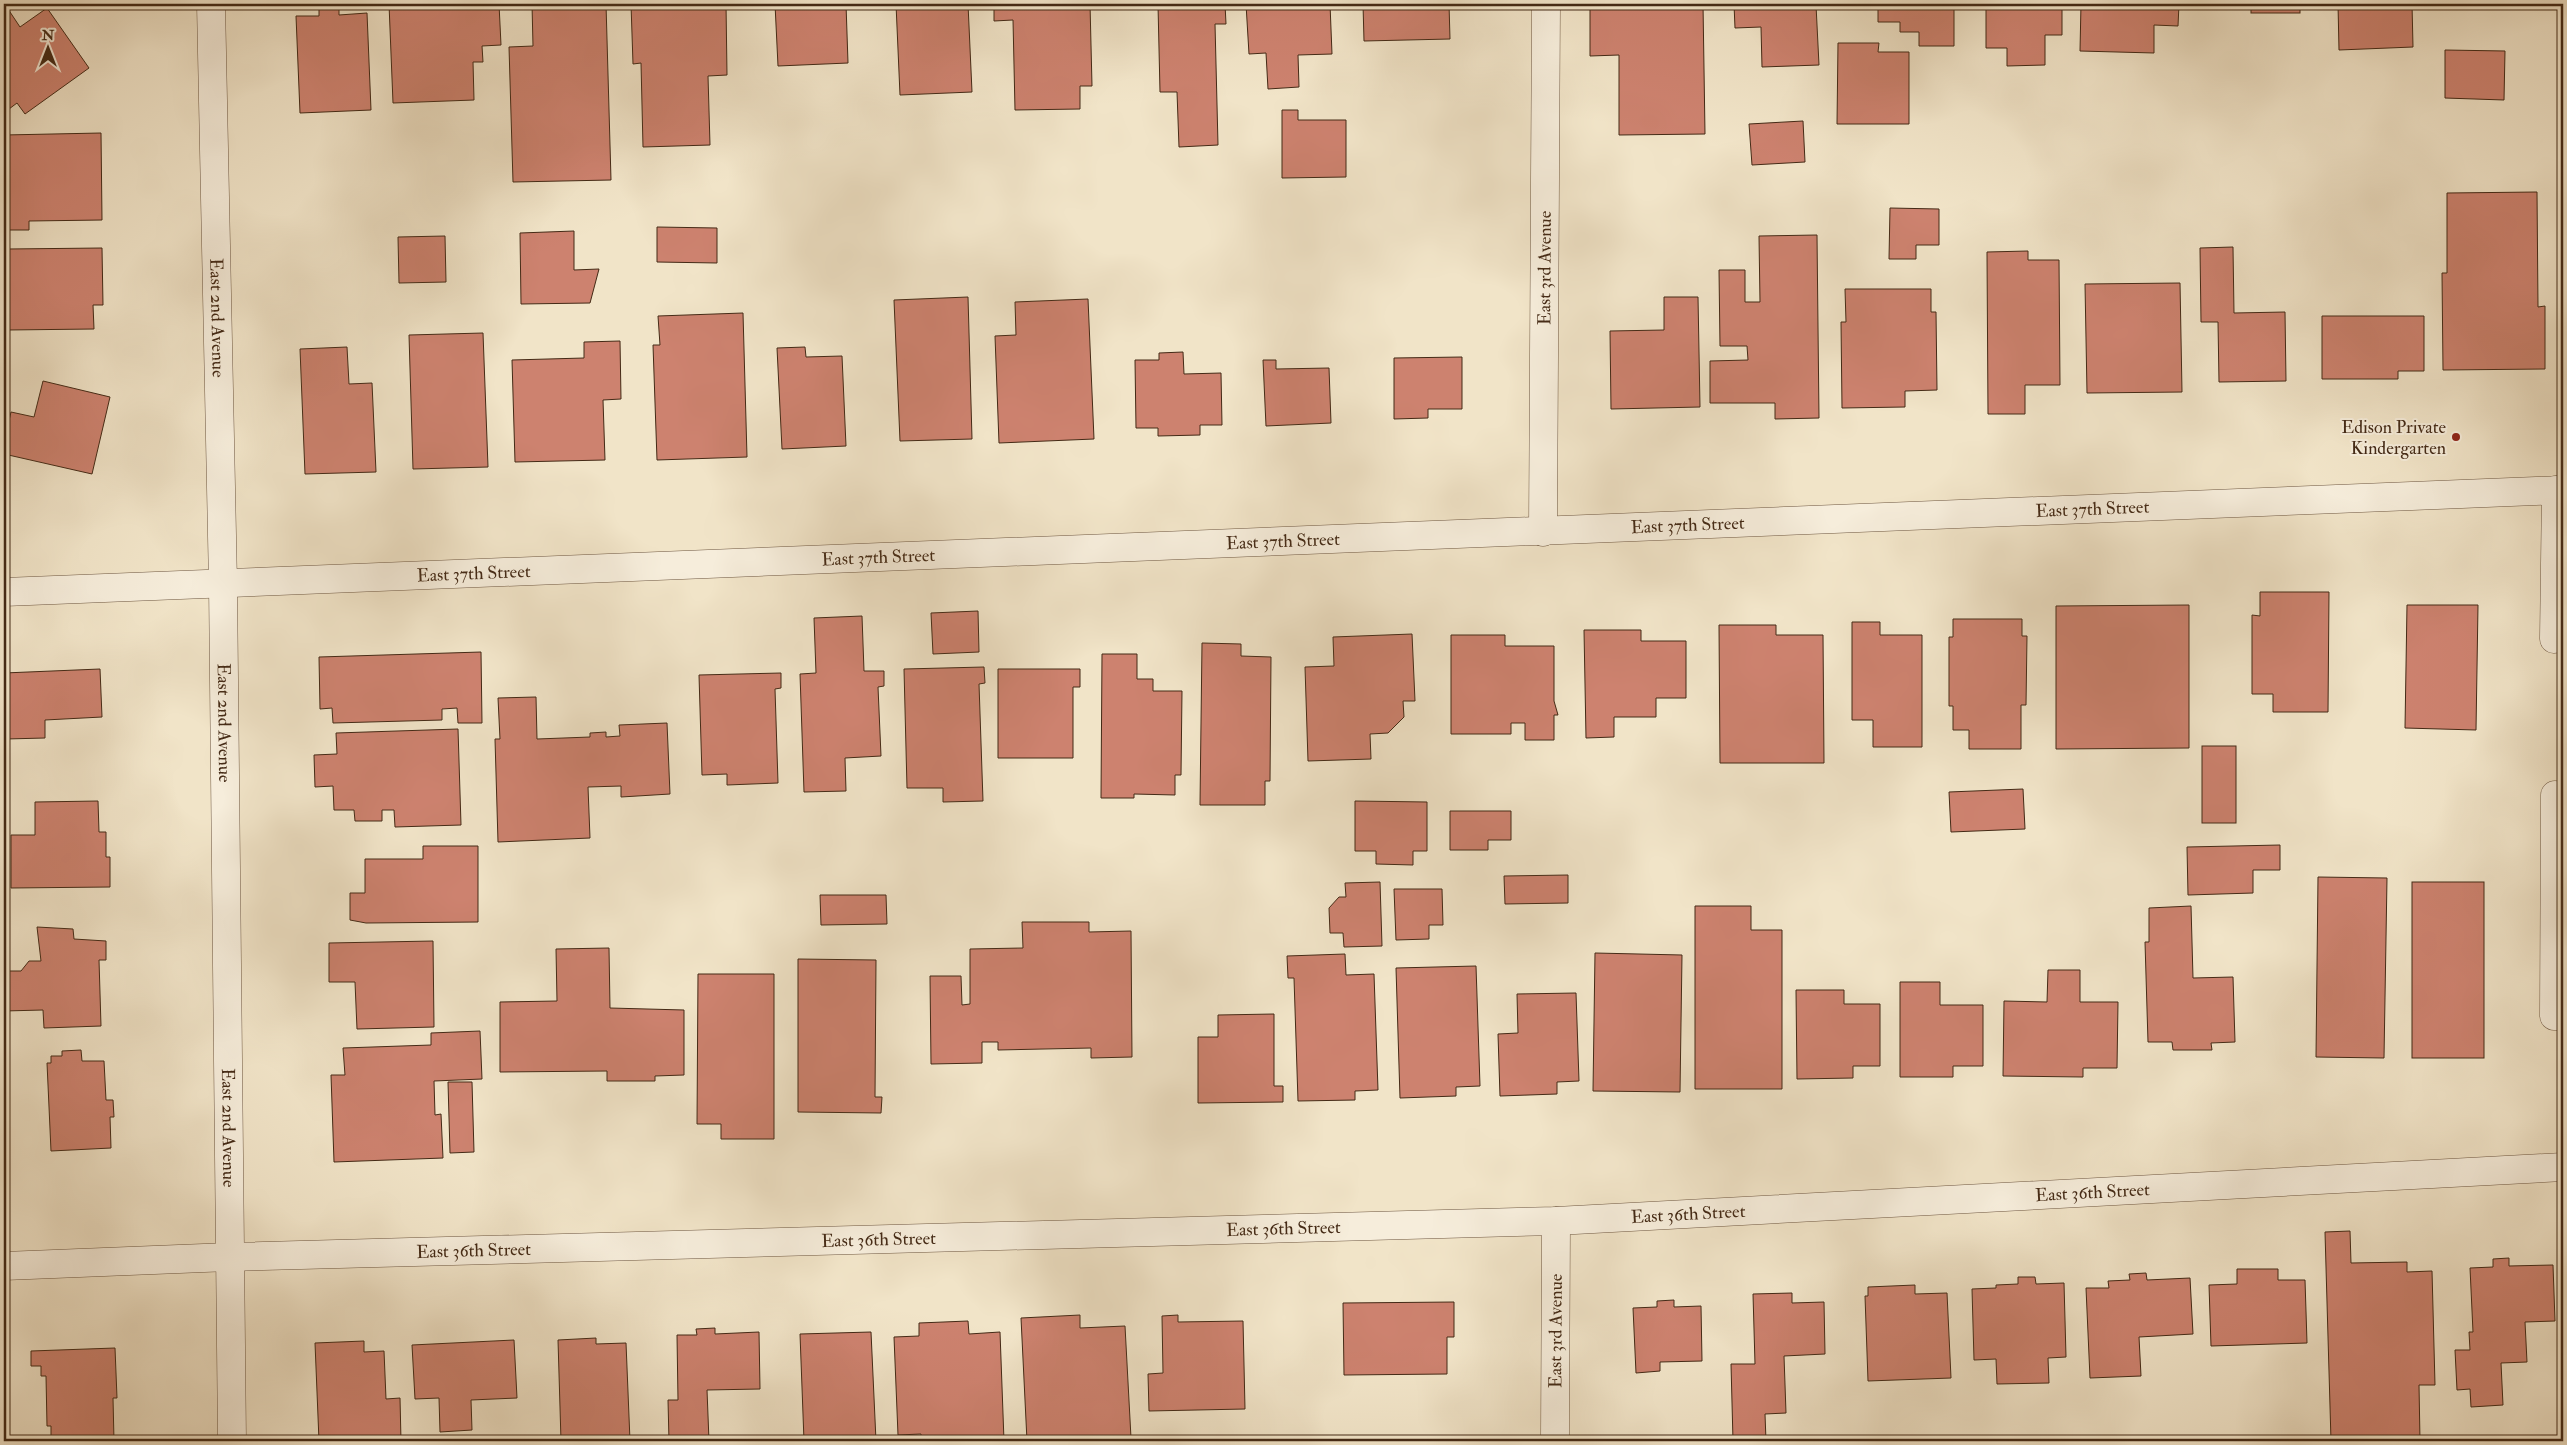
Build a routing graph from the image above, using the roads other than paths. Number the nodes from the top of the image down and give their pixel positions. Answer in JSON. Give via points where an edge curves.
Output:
{"nodes":[{"id":1,"x":211,"y":4,"type":"edge"},
{"id":2,"x":1546,"y":4,"type":"edge"},
{"id":3,"x":2560,"y":490,"type":"edge"},
{"id":4,"x":1543,"y":532,"type":"junction"},
{"id":5,"x":223,"y":584,"type":"junction"},
{"id":6,"x":4,"y":592,"type":"edge"},
{"id":7,"x":2554,"y":639,"type":"dead end"},
{"id":8,"x":2555,"y":795,"type":"dead end"},
{"id":9,"x":2563,"y":1016,"type":"edge"},
{"id":10,"x":2563,"y":1167,"type":"edge"},
{"id":11,"x":1556,"y":1221,"type":"junction"},
{"id":12,"x":229,"y":1257,"type":"junction"},
{"id":13,"x":4,"y":1266,"type":"edge"},
{"id":14,"x":232,"y":1441,"type":"edge"},
{"id":15,"x":1555,"y":1441,"type":"edge"}],
"edges":[{"from":1,"to":5,"type":"street","name":"East 2nd Avenue"},
{"from":2,"to":4,"type":"street","name":"East 3rd Avenue"},
{"from":3,"to":4,"type":"street","name":"East 37th Street"},
{"from":3,"to":7,"type":"street"},
{"from":4,"to":5,"type":"street","name":"East 37th Street"},
{"from":5,"to":6,"type":"street","name":"East 37th Street"},
{"from":5,"to":12,"type":"street","name":"East 2nd Avenue"},
{"from":8,"to":9,"type":"street","via":[[2554,1016]]},
{"from":10,"to":11,"type":"street","name":"East 36th Street"},
{"from":11,"to":12,"type":"street","name":"East 36th Street"},
{"from":11,"to":15,"type":"street","name":"East 3rd Avenue"},
{"from":12,"to":13,"type":"street","name":"East 36th Street"},
{"from":12,"to":14,"type":"street","name":"East 2nd Avenue"}]}
